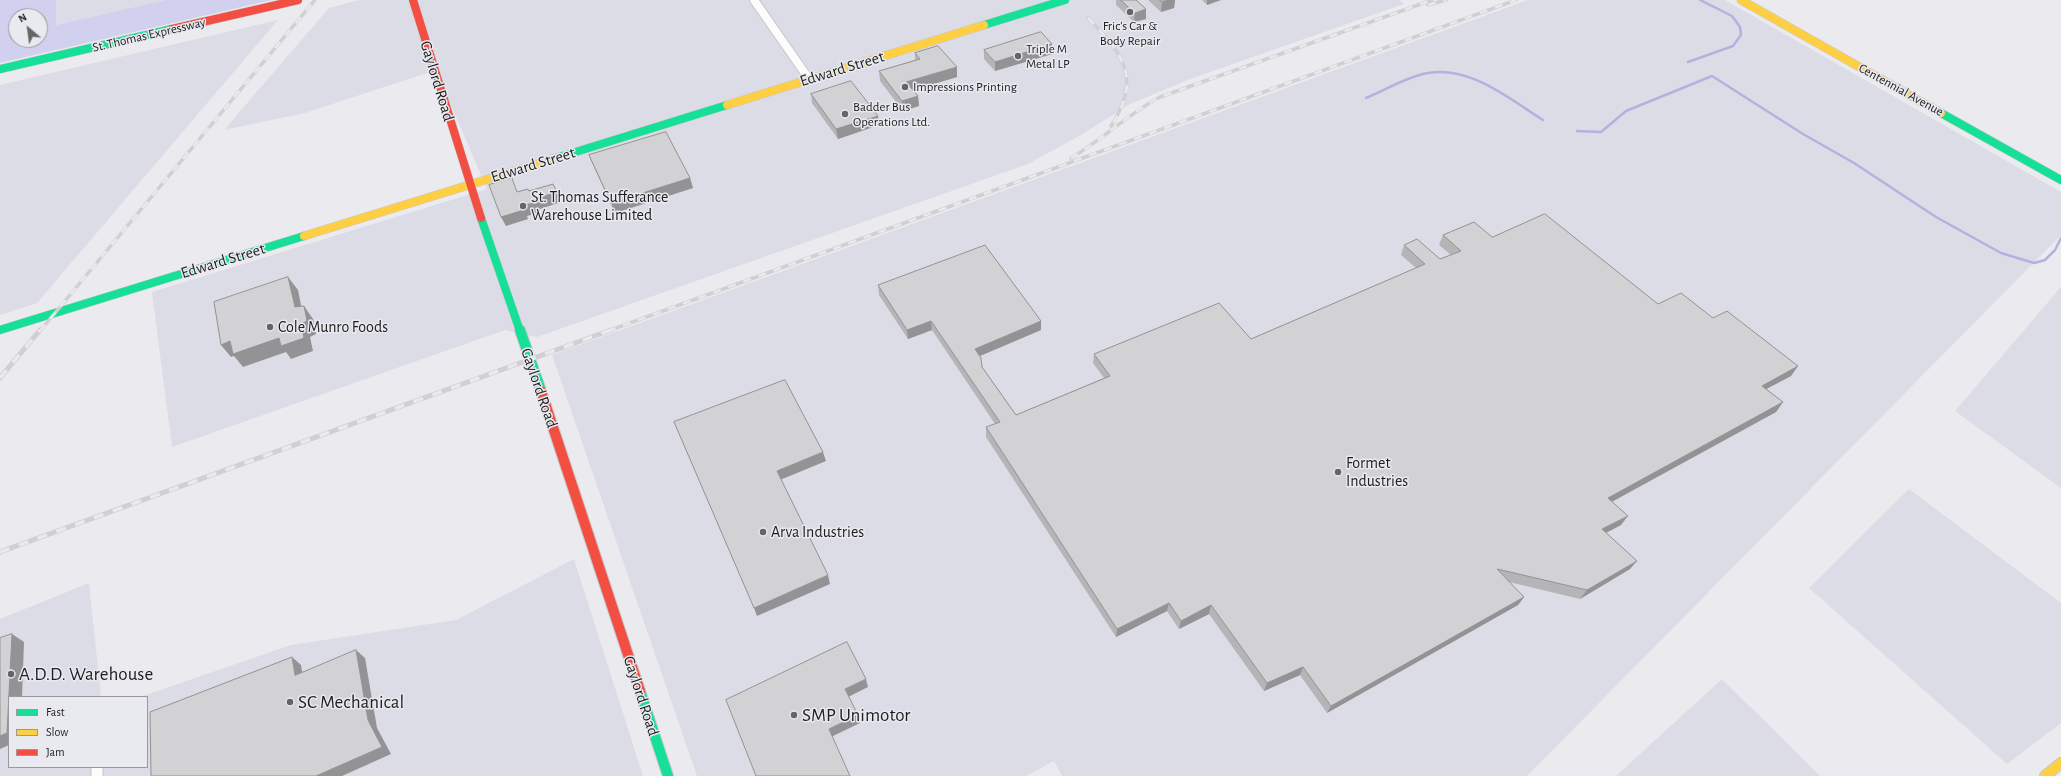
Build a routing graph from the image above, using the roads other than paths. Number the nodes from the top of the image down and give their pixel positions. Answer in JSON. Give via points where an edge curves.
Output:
{"nodes":[{"id":1,"x":298,"y":0,"type":"edge"},
{"id":2,"x":413,"y":0,"type":"edge"},
{"id":3,"x":754,"y":0,"type":"edge"},
{"id":4,"x":1065,"y":0,"type":"edge"},
{"id":5,"x":1741,"y":0,"type":"edge"},
{"id":6,"x":0,"y":69,"type":"edge"},
{"id":7,"x":809,"y":79,"type":"junction"},
{"id":8,"x":2061,"y":180,"type":"edge"},
{"id":9,"x":469,"y":185,"type":"junction"},
{"id":10,"x":0,"y":330,"type":"edge"},
{"id":11,"x":2061,"y":762,"type":"edge"},
{"id":12,"x":668,"y":776,"type":"edge"},
{"id":13,"x":2045,"y":776,"type":"edge"}],
"edges":[{"from":1,"to":6,"type":"main road","name":"St. Thomas Expressway"},
{"from":2,"to":9,"type":"main road","name":"Gaylord Road"},
{"from":3,"to":7,"type":"street"},
{"from":4,"to":7,"type":"main road","name":"Edward Street"},
{"from":5,"to":8,"type":"main road","name":"Centennial Avenue"},
{"from":7,"to":9,"type":"main road","name":"Edward Street"},
{"from":9,"to":10,"type":"main road","name":"Edward Street"},
{"from":9,"to":12,"type":"main road","name":"Gaylord Road","via":[[537,379]]},
{"from":11,"to":13,"type":"main road"}]}
